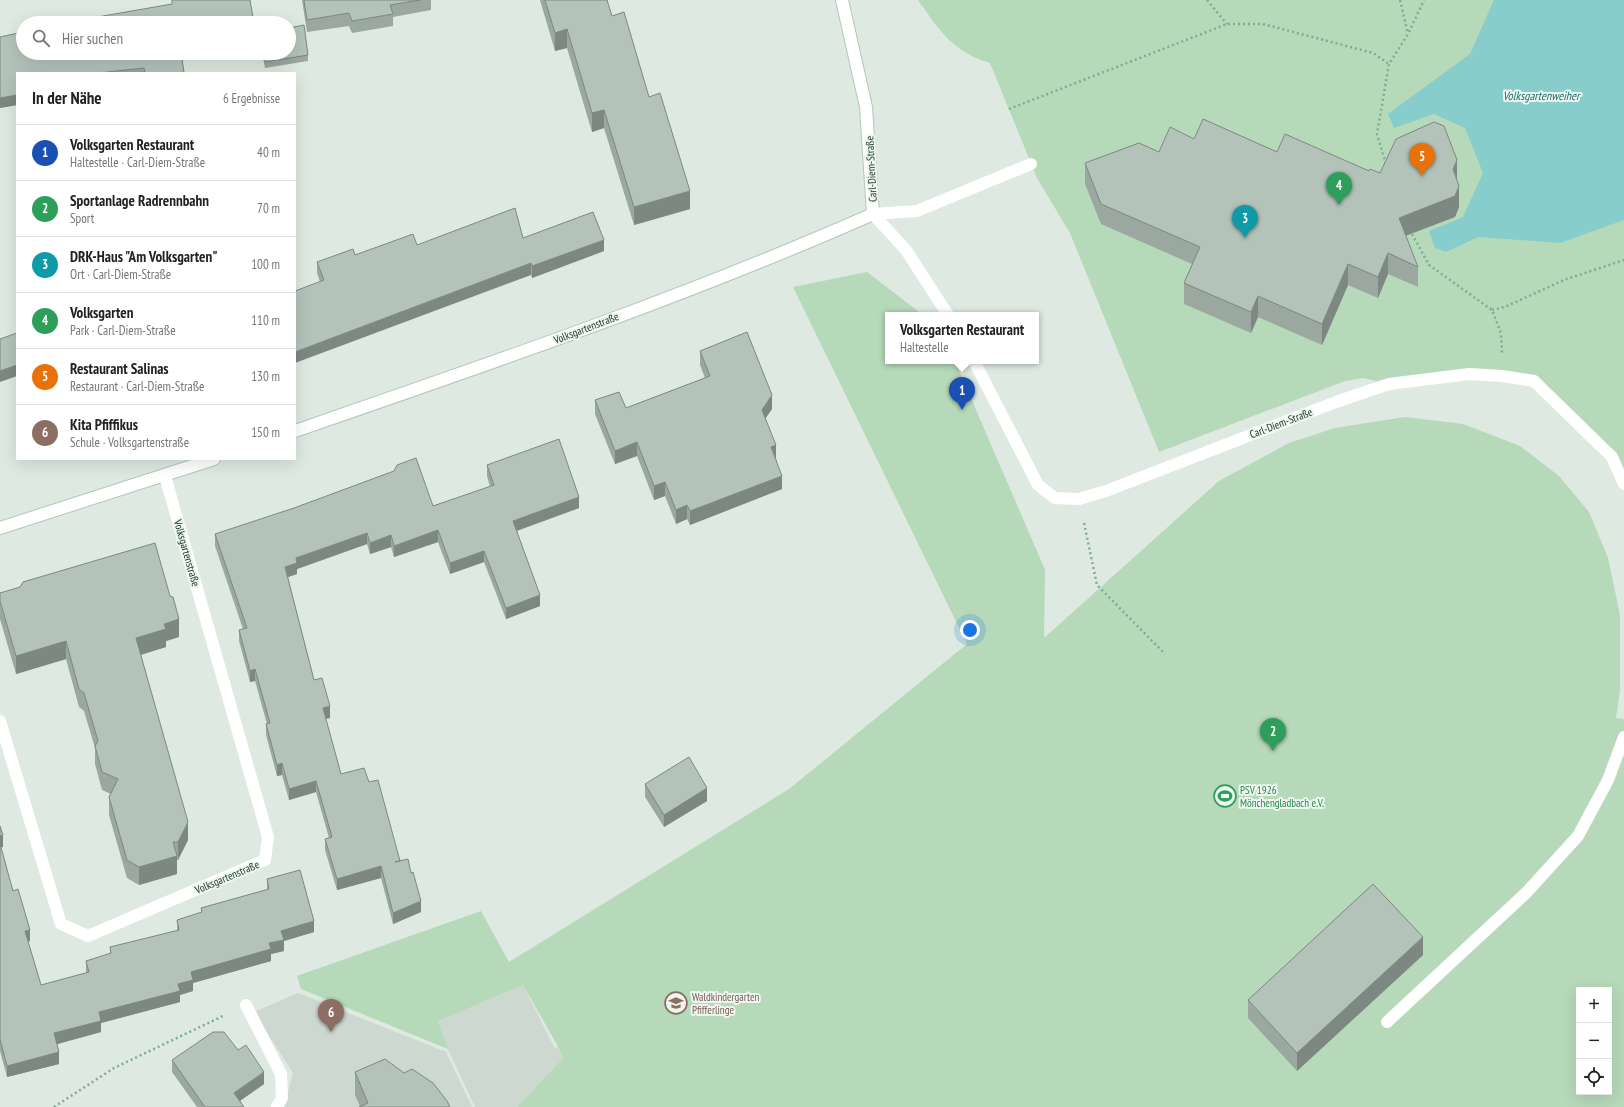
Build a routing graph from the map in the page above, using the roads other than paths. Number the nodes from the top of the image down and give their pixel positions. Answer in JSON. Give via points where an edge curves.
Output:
{"nodes":[{"id":1,"x":842,"y":0,"type":"edge"},
{"id":2,"x":1031,"y":164,"type":"dead end"},
{"id":3,"x":873,"y":214,"type":"junction"},
{"id":4,"x":946,"y":312,"type":"edge"},
{"id":5,"x":976,"y":364,"type":"edge"},
{"id":6,"x":296,"y":431,"type":"edge"},
{"id":7,"x":211,"y":460,"type":"edge"},
{"id":8,"x":165,"y":476,"type":"junction"},
{"id":9,"x":1624,"y":484,"type":"edge"},
{"id":10,"x":0,"y":528,"type":"edge"},
{"id":11,"x":0,"y":721,"type":"edge"},
{"id":12,"x":1624,"y":738,"type":"edge"},
{"id":13,"x":246,"y":1005,"type":"road end"},
{"id":14,"x":1387,"y":1022,"type":"dead end"},
{"id":15,"x":277,"y":1107,"type":"edge"}],
"edges":[{"from":1,"to":3,"type":"street","name":"Carl-Diem-Straße","via":[[866,107]]},
{"from":2,"to":3,"type":"street","name":"Volksgartenstraße","via":[[917,211]]},
{"from":3,"to":4,"type":"street","name":"Carl-Diem-Straße","via":[[906,250]]},
{"from":3,"to":6,"type":"street","name":"Volksgartenstraße","via":[[799,246],[510,357]]},
{"from":5,"to":9,"type":"street","name":"Carl-Diem-Straße","via":[[1038,485],[1055,498],[1079,499],[1106,491],[1389,384],[1469,374],[1534,381],[1612,457]]},
{"from":7,"to":8,"type":"street"},
{"from":8,"to":10,"type":"street"},
{"from":8,"to":11,"type":"street","name":"Volksgartenstraße","via":[[268,837],[265,860],[88,936],[61,924]]},
{"from":12,"to":14,"type":"street","via":[[1608,780],[1578,836],[1526,893]]},
{"from":13,"to":15,"type":"street","via":[[281,1074],[282,1098]]}]}
